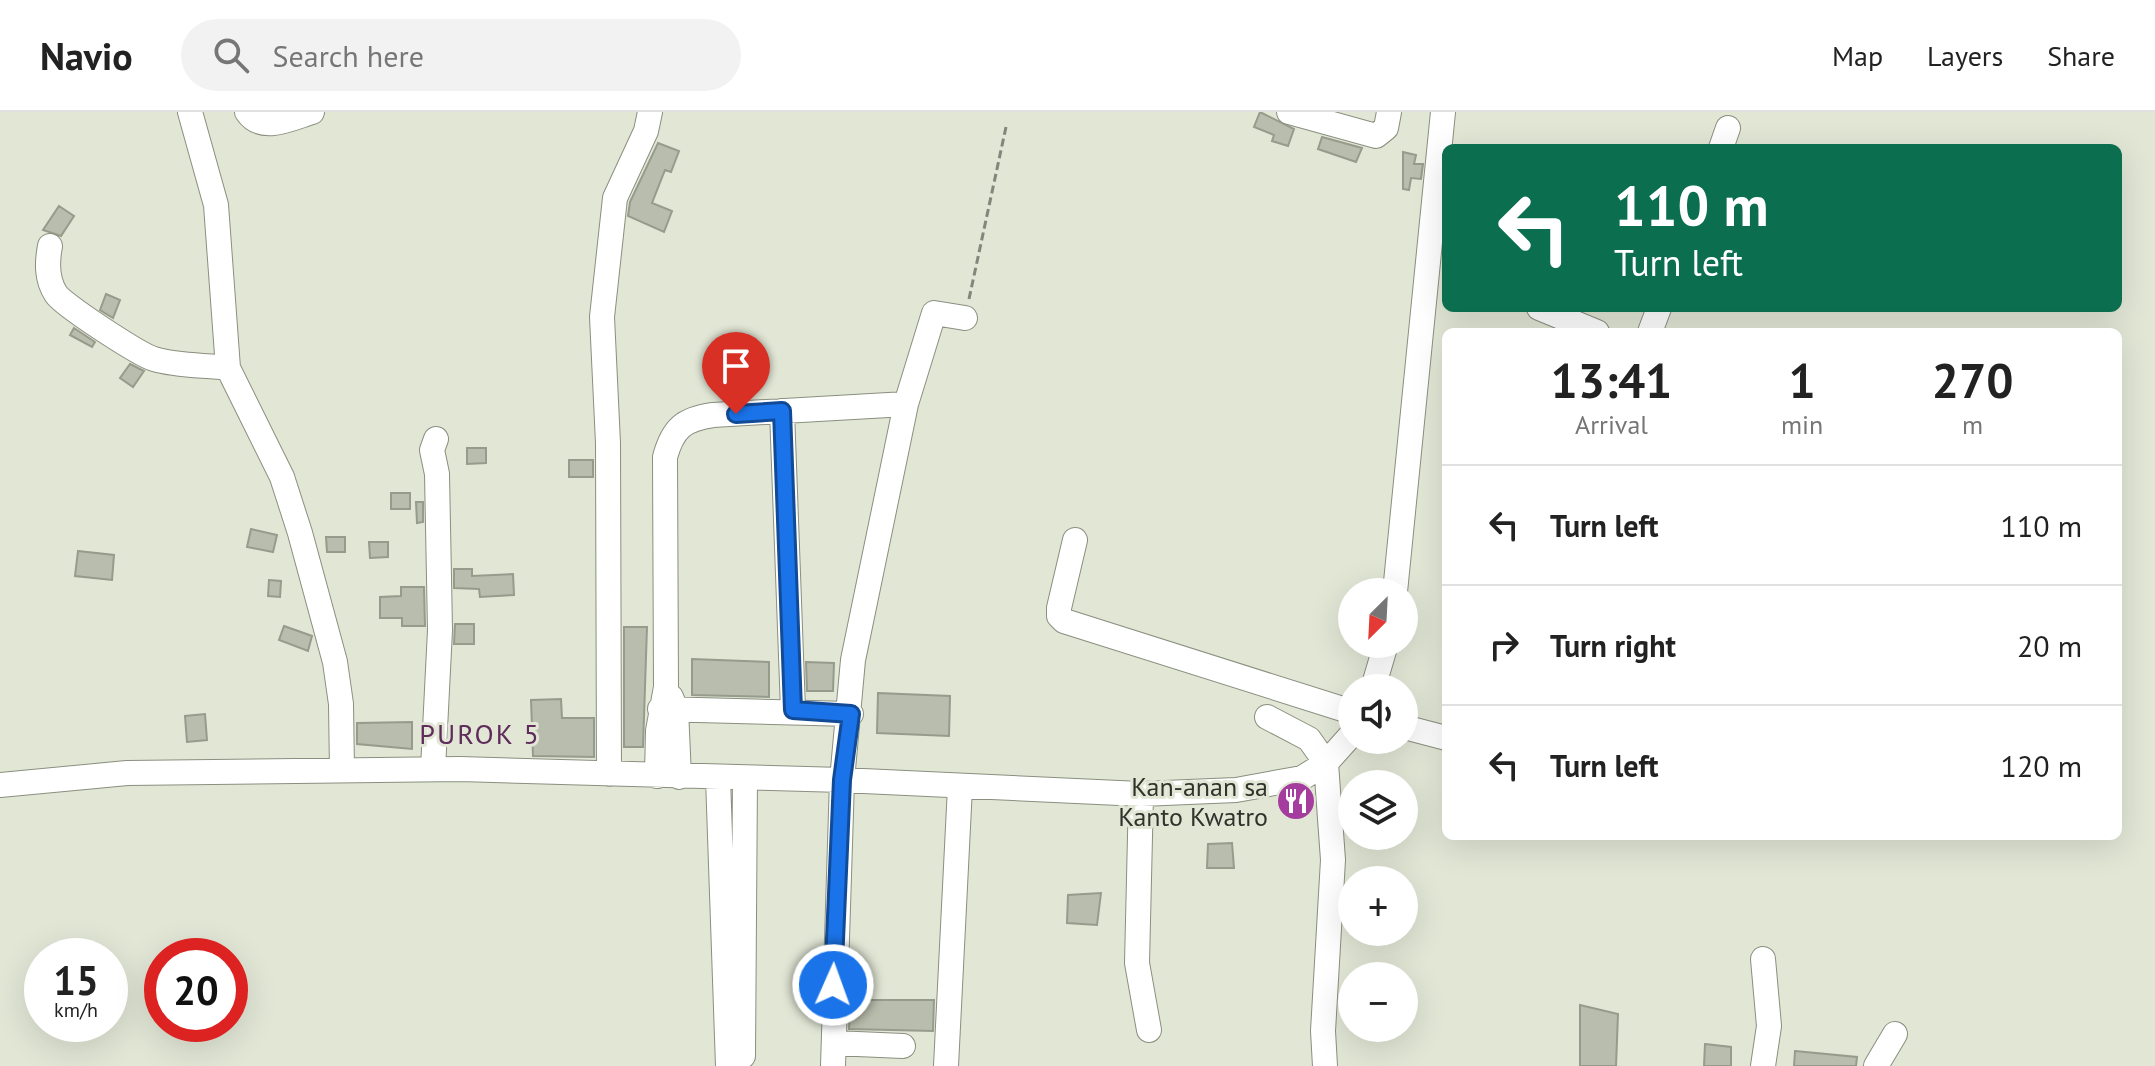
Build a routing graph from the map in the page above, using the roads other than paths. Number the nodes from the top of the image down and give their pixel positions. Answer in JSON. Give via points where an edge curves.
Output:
{"nodes":[{"id":1,"x":190,"y":112,"type":"edge"},
{"id":2,"x":247,"y":112,"type":"edge"},
{"id":3,"x":312,"y":112,"type":"edge"},
{"id":4,"x":650,"y":112,"type":"edge"},
{"id":5,"x":1289,"y":112,"type":"edge"},
{"id":6,"x":1389,"y":112,"type":"edge"},
{"id":7,"x":1443,"y":112,"type":"edge"},
{"id":8,"x":50,"y":246,"type":"dead end"},
{"id":9,"x":1437,"y":266,"type":"edge"},
{"id":10,"x":1549,"y":312,"type":"edge"},
{"id":11,"x":965,"y":318,"type":"road end"},
{"id":12,"x":1587,"y":328,"type":"edge"},
{"id":13,"x":228,"y":368,"type":"junction"},
{"id":14,"x":906,"y":404,"type":"junction"},
{"id":15,"x":782,"y":411,"type":"junction"},
{"id":16,"x":436,"y":439,"type":"dead end"},
{"id":17,"x":1075,"y":540,"type":"dead end"},
{"id":18,"x":1397,"y":578,"type":"edge"},
{"id":19,"x":668,"y":702,"type":"junction"},
{"id":20,"x":1338,"y":708,"type":"edge"},
{"id":21,"x":793,"y":710,"type":"junction"},
{"id":22,"x":851,"y":714,"type":"junction"},
{"id":23,"x":1267,"y":717,"type":"dead end"},
{"id":24,"x":1418,"y":731,"type":"edge"},
{"id":25,"x":1442,"y":737,"type":"edge"},
{"id":26,"x":1338,"y":750,"type":"edge"},
{"id":27,"x":1326,"y":763,"type":"junction"},
{"id":28,"x":433,"y":769,"type":"junction"},
{"id":29,"x":342,"y":770,"type":"junction"},
{"id":30,"x":609,"y":774,"type":"junction"},
{"id":31,"x":668,"y":776,"type":"junction"},
{"id":32,"x":718,"y":778,"type":"junction"},
{"id":33,"x":745,"y":778,"type":"junction"},
{"id":34,"x":842,"y":780,"type":"junction"},
{"id":35,"x":0,"y":785,"type":"edge"},
{"id":36,"x":960,"y":787,"type":"junction"},
{"id":37,"x":1141,"y":794,"type":"junction"},
{"id":38,"x":745,"y":822,"type":"junction"},
{"id":39,"x":719,"y":823,"type":"junction"},
{"id":40,"x":1763,"y":959,"type":"dead end"},
{"id":41,"x":1149,"y":1030,"type":"dead end"},
{"id":42,"x":1895,"y":1034,"type":"dead end"},
{"id":43,"x":903,"y":1046,"type":"dead end"},
{"id":44,"x":834,"y":1054,"type":"edge"},
{"id":45,"x":728,"y":1066,"type":"edge"},
{"id":46,"x":743,"y":1066,"type":"edge"},
{"id":47,"x":946,"y":1066,"type":"edge"},
{"id":48,"x":1325,"y":1066,"type":"edge"},
{"id":49,"x":1763,"y":1066,"type":"edge"},
{"id":50,"x":1876,"y":1066,"type":"edge"}],
"edges":[{"from":1,"to":13,"type":"street","via":[[216,205]]},
{"from":2,"to":3,"type":"street","via":[[256,121],[272,124]]},
{"from":4,"to":30,"type":"street","via":[[615,198],[602,317],[608,443]]},
{"from":5,"to":6,"type":"street","via":[[1376,136],[1386,128]]},
{"from":7,"to":9,"type":"street"},
{"from":8,"to":13,"type":"street","via":[[50,279],[69,306],[155,360]]},
{"from":9,"to":18,"type":"street"},
{"from":10,"to":12,"type":"street"},
{"from":11,"to":14,"type":"street","via":[[934,313]]},
{"from":13,"to":29,"type":"street","via":[[282,477],[300,533],[335,662]]},
{"from":14,"to":15,"type":"street"},
{"from":14,"to":22,"type":"street","via":[[853,660]]},
{"from":15,"to":19,"type":"street","via":[[691,418],[677,427],[669,442]]},
{"from":15,"to":21,"type":"street"},
{"from":16,"to":28,"type":"street","via":[[432,450],[440,630]]},
{"from":17,"to":20,"type":"street","via":[[1059,608],[1064,621]]},
{"from":19,"to":21,"type":"street"},
{"from":19,"to":31,"type":"street"},
{"from":21,"to":22,"type":"street"},
{"from":22,"to":34,"type":"street"},
{"from":23,"to":27,"type":"street","via":[[1309,739]]},
{"from":24,"to":25,"type":"street"},
{"from":26,"to":27,"type":"street"},
{"from":27,"to":37,"type":"street","via":[[1302,778],[1275,785]]},
{"from":27,"to":48,"type":"street","via":[[1333,860]]},
{"from":28,"to":29,"type":"street"},
{"from":28,"to":30,"type":"street"},
{"from":29,"to":35,"type":"street","via":[[113,774]]},
{"from":30,"to":31,"type":"street"},
{"from":31,"to":32,"type":"street"},
{"from":32,"to":33,"type":"street"},
{"from":32,"to":39,"type":"street"},
{"from":33,"to":34,"type":"street"},
{"from":33,"to":38,"type":"street"},
{"from":34,"to":36,"type":"street"},
{"from":34,"to":44,"type":"street"},
{"from":36,"to":37,"type":"street"},
{"from":36,"to":47,"type":"street"},
{"from":37,"to":41,"type":"street","via":[[1137,963]]},
{"from":38,"to":39,"type":"street"},
{"from":38,"to":46,"type":"street"},
{"from":39,"to":45,"type":"street"},
{"from":40,"to":49,"type":"street","via":[[1769,1026]]},
{"from":42,"to":50,"type":"street"},
{"from":43,"to":44,"type":"street"}]}
